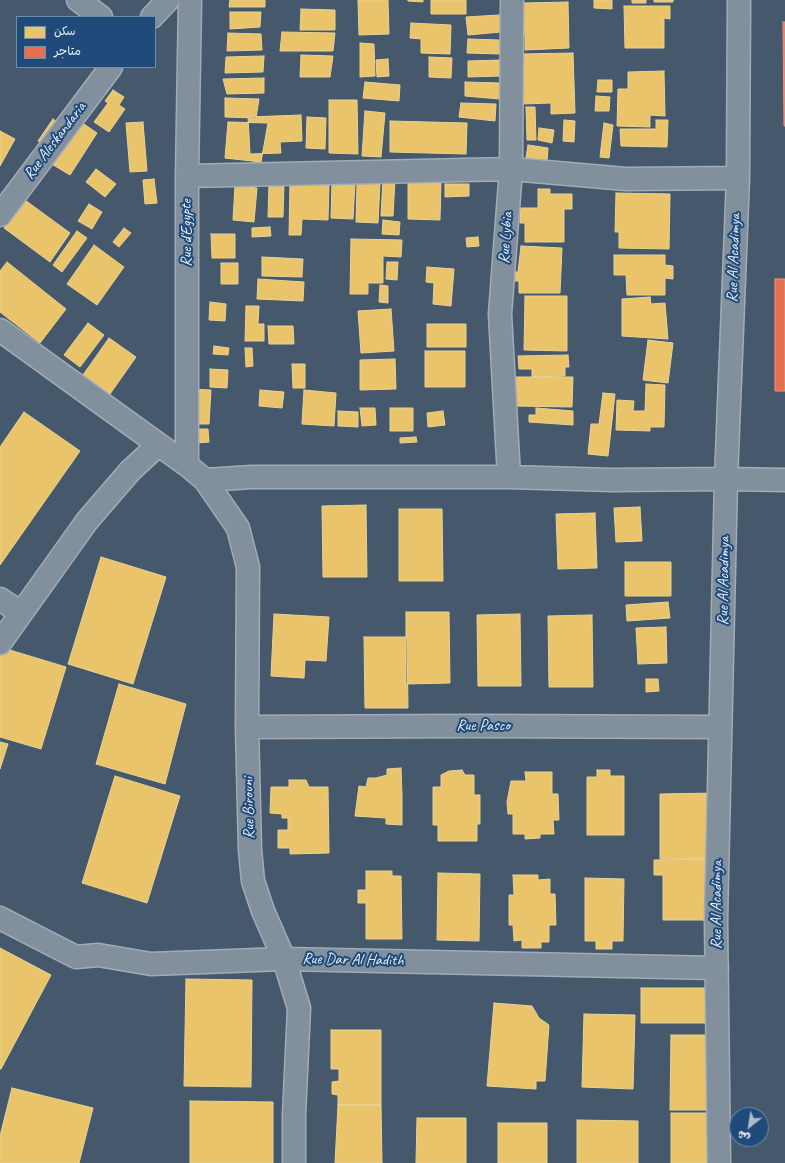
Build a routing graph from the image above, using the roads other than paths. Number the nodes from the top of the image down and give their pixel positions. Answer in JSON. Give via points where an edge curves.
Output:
{"nodes":[{"id":1,"x":78,"y":0,"type":"edge"},
{"id":2,"x":168,"y":0,"type":"edge"},
{"id":3,"x":190,"y":0,"type":"edge"},
{"id":4,"x":512,"y":0,"type":"edge"},
{"id":5,"x":739,"y":0,"type":"edge"},
{"id":6,"x":100,"y":16,"type":"edge"},
{"id":7,"x":153,"y":16,"type":"edge"},
{"id":8,"x":110,"y":68,"type":"edge"},
{"id":9,"x":511,"y":169,"type":"junction"},
{"id":10,"x":187,"y":176,"type":"junction"},
{"id":11,"x":738,"y":178,"type":"junction"},
{"id":12,"x":0,"y":215,"type":"edge"},
{"id":13,"x":0,"y":330,"type":"edge"},
{"id":14,"x":158,"y":444,"type":"junction"},
{"id":15,"x":187,"y":465,"type":"junction"},
{"id":16,"x":509,"y":477,"type":"junction"},
{"id":17,"x":726,"y":479,"type":"junction"},
{"id":18,"x":205,"y":480,"type":"junction"},
{"id":19,"x":785,"y":480,"type":"edge"},
{"id":20,"x":0,"y":598,"type":"edge"},
{"id":21,"x":21,"y":613,"type":"junction"},
{"id":22,"x":0,"y":643,"type":"edge"},
{"id":23,"x":247,"y":727,"type":"junction"},
{"id":24,"x":720,"y":727,"type":"junction"},
{"id":25,"x":0,"y":918,"type":"edge"},
{"id":26,"x":284,"y":959,"type":"junction"},
{"id":27,"x":717,"y":968,"type":"junction"},
{"id":28,"x":294,"y":1163,"type":"edge"},
{"id":29,"x":719,"y":1163,"type":"edge"}],
"edges":[{"from":1,"to":6,"type":"street"},
{"from":2,"to":7,"type":"street"},
{"from":3,"to":10,"type":"street","name":"Rue d'Egypte"},
{"from":4,"to":9,"type":"street","name":"Rue Lybia"},
{"from":5,"to":11,"type":"street","name":"Rue Al Acadimya"},
{"from":8,"to":12,"type":"street","name":"Rue Aleskandaria"},
{"from":9,"to":10,"type":"street"},
{"from":9,"to":11,"type":"street","via":[[626,179]]},
{"from":9,"to":16,"type":"street","name":"Rue Lybia","via":[[500,314]]},
{"from":10,"to":15,"type":"street","name":"Rue d'Egypte"},
{"from":11,"to":17,"type":"street","name":"Rue Al Acadimya"},
{"from":13,"to":14,"type":"street","name":"Rue Birouni"},
{"from":14,"to":15,"type":"street","name":"Rue Birouni"},
{"from":14,"to":21,"type":"street","via":[[130,470],[87,521]]},
{"from":15,"to":18,"type":"street","name":"Rue Birouni"},
{"from":16,"to":17,"type":"street","via":[[612,480]]},
{"from":16,"to":18,"type":"street","via":[[260,477]]},
{"from":17,"to":19,"type":"street"},
{"from":17,"to":24,"type":"street","name":"Rue Al Acadimya"},
{"from":18,"to":23,"type":"street","name":"Rue Birouni","via":[[238,528],[248,567]]},
{"from":20,"to":21,"type":"street"},
{"from":21,"to":22,"type":"street"},
{"from":23,"to":24,"type":"street","name":"Rue Pasco"},
{"from":23,"to":26,"type":"street","name":"Rue Birouni","via":[[253,881]]},
{"from":24,"to":27,"type":"street","name":"Rue Al Acadimya"},
{"from":25,"to":26,"type":"street","name":"Rue Dar Al Hadith","via":[[76,957],[98,955],[151,964]]},
{"from":26,"to":27,"type":"street","name":"Rue Dar Al Hadith"},
{"from":26,"to":28,"type":"street","name":"Rue Birouni","via":[[299,1008]]},
{"from":27,"to":29,"type":"street","name":"Rue Al Acadimya"}]}
